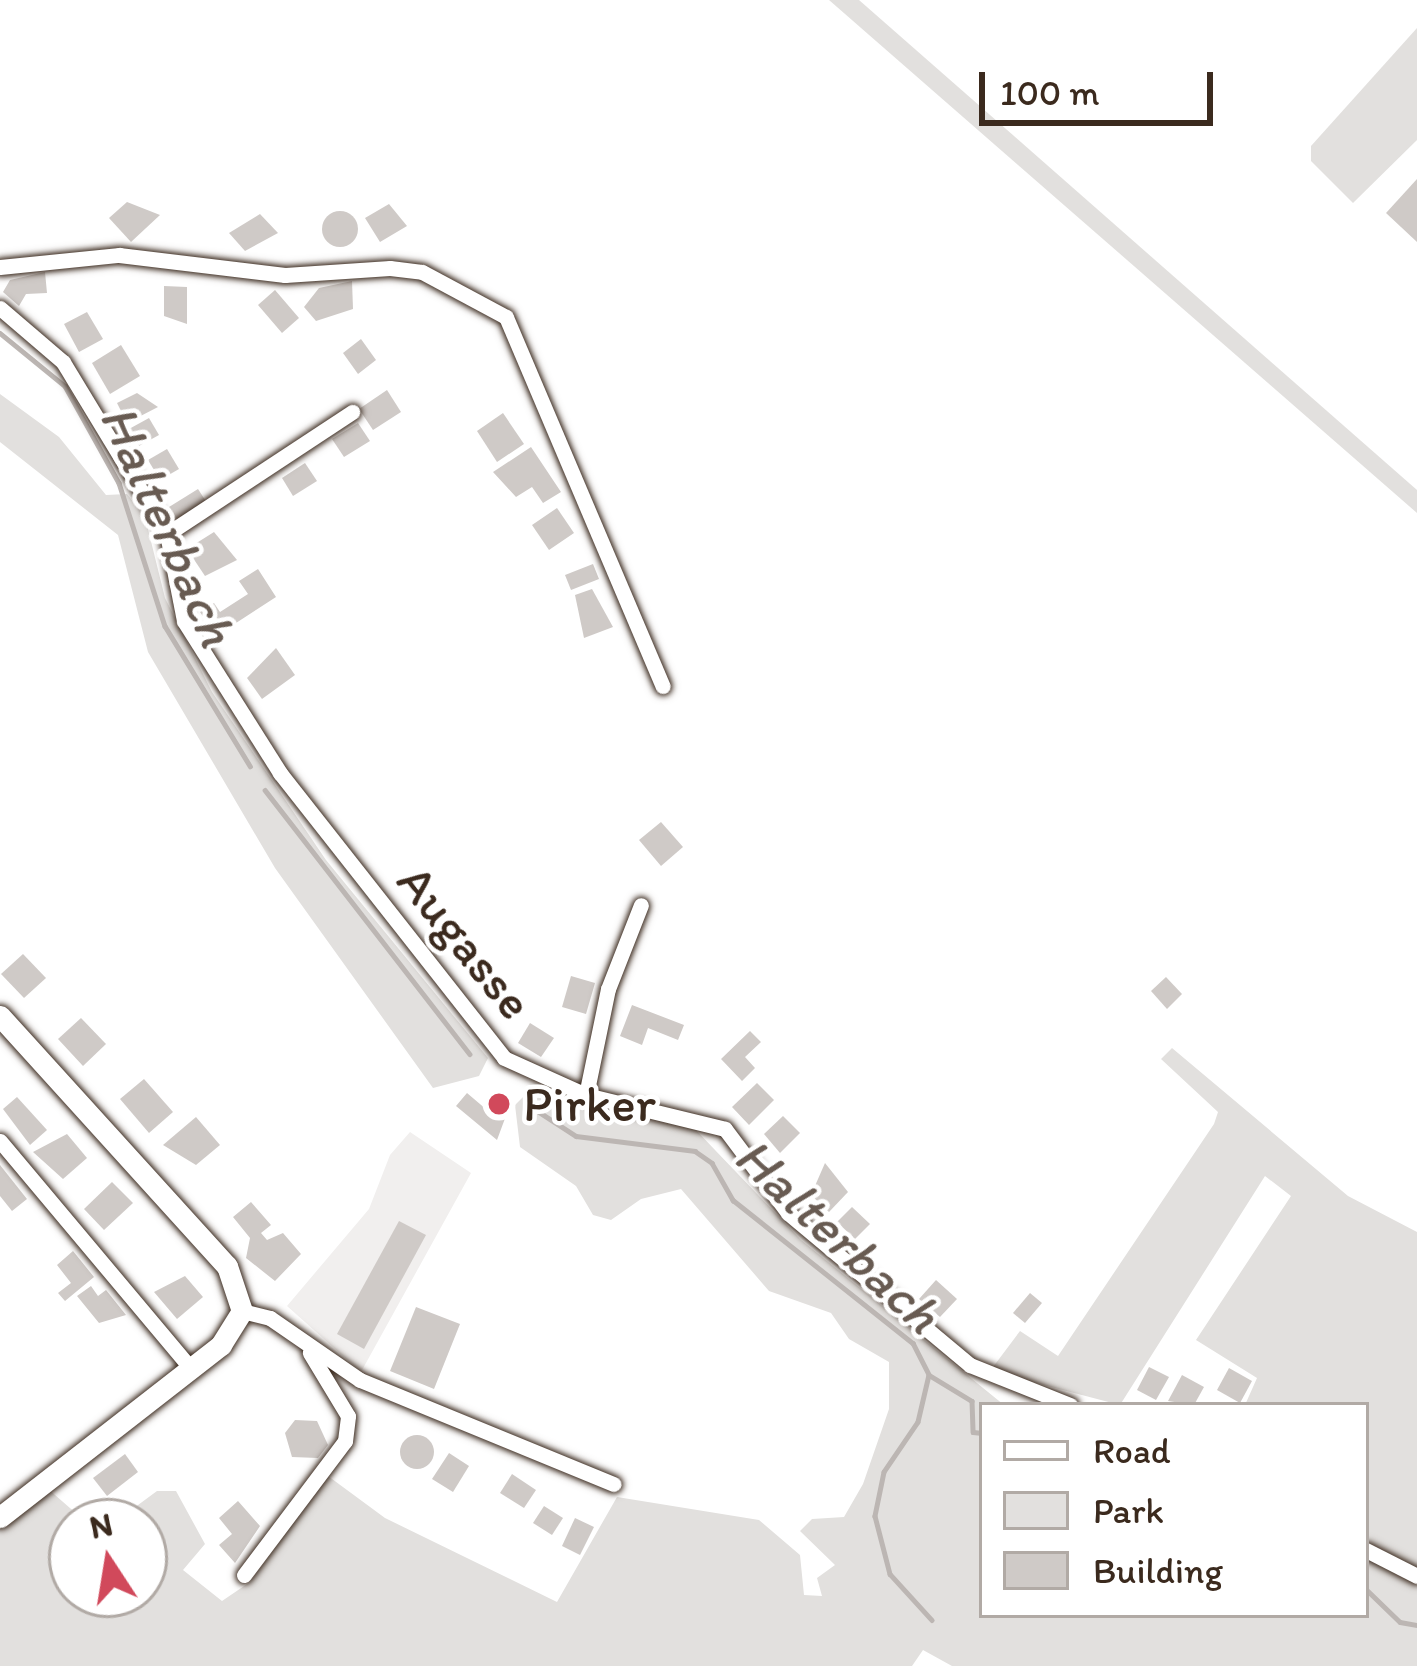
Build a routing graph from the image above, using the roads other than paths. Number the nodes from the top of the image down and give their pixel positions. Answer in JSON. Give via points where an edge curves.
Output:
{"nodes":[{"id":1,"x":0,"y":267,"type":"edge"},
{"id":2,"x":0,"y":308,"type":"edge"},
{"id":3,"x":352,"y":412,"type":"dead end"},
{"id":4,"x":167,"y":534,"type":"junction"},
{"id":5,"x":663,"y":686,"type":"dead end"},
{"id":6,"x":641,"y":904,"type":"dead end"},
{"id":7,"x":0,"y":1016,"type":"edge"},
{"id":8,"x":586,"y":1095,"type":"junction"},
{"id":9,"x":0,"y":1141,"type":"edge"},
{"id":10,"x":242,"y":1311,"type":"junction"},
{"id":11,"x":310,"y":1353,"type":"junction"},
{"id":12,"x":191,"y":1369,"type":"junction"},
{"id":13,"x":1062,"y":1402,"type":"edge"},
{"id":14,"x":613,"y":1484,"type":"dead end"},
{"id":15,"x":0,"y":1516,"type":"edge"},
{"id":16,"x":1369,"y":1552,"type":"edge"},
{"id":17,"x":244,"y":1575,"type":"dead end"},
{"id":18,"x":1417,"y":1576,"type":"edge"}],
"edges":[{"from":1,"to":5,"type":"street","via":[[119,255],[285,274],[390,268],[422,272],[506,316]]},
{"from":2,"to":4,"type":"street","name":"Augasse","via":[[63,362]]},
{"from":3,"to":4,"type":"street"},
{"from":4,"to":8,"type":"street","name":"Augasse","via":[[184,621],[280,773],[504,1058]]},
{"from":6,"to":8,"type":"street","via":[[608,988]]},
{"from":7,"to":10,"type":"street","via":[[227,1266]]},
{"from":8,"to":13,"type":"street","name":"Augasse","via":[[725,1129],[788,1213],[970,1366]]},
{"from":9,"to":12,"type":"street"},
{"from":10,"to":11,"type":"street","via":[[277,1322]]},
{"from":10,"to":12,"type":"street","via":[[233,1332]]},
{"from":11,"to":14,"type":"street","via":[[531,1458]]},
{"from":11,"to":17,"type":"street","via":[[348,1416],[345,1441]]},
{"from":12,"to":15,"type":"street"},
{"from":16,"to":18,"type":"street"}]}
